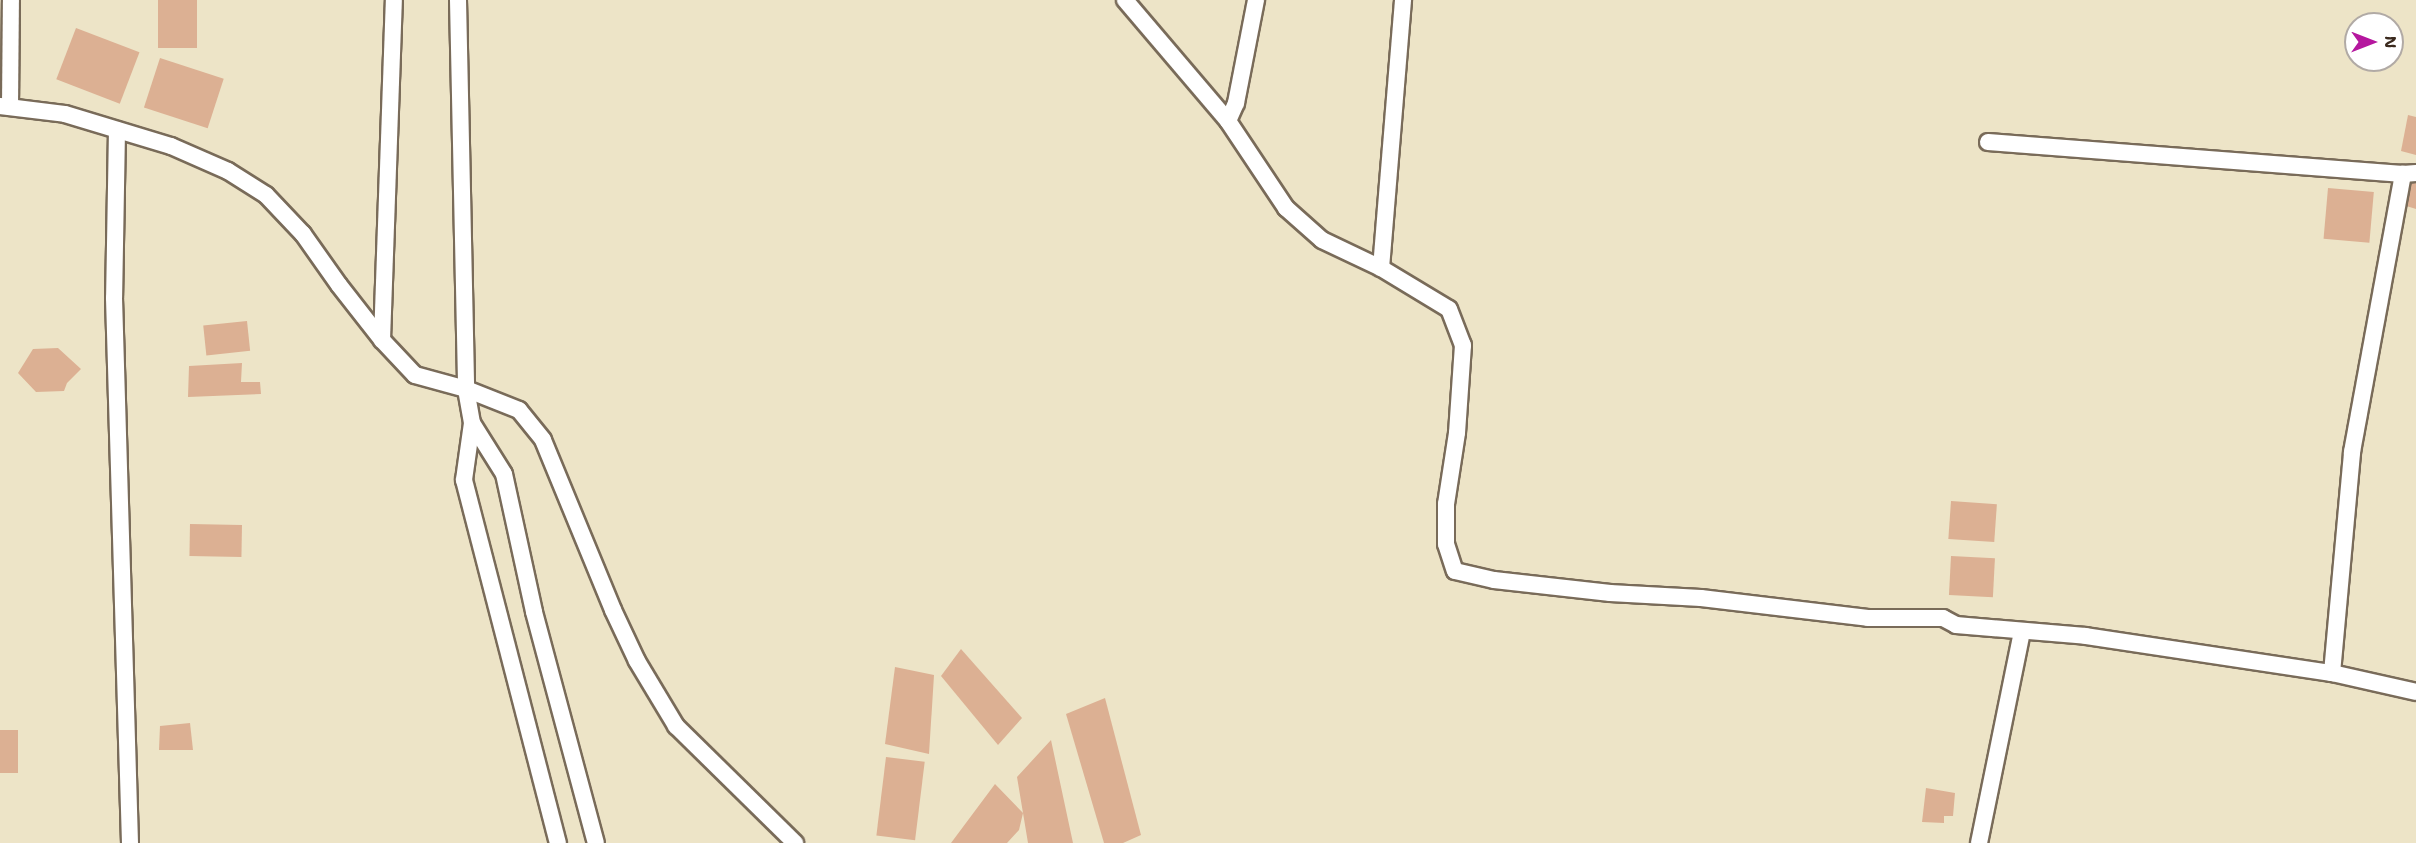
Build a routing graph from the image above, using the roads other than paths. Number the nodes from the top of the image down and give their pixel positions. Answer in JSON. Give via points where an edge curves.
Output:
{"nodes":[{"id":1,"x":10,"y":0,"type":"edge"},
{"id":2,"x":394,"y":0,"type":"edge"},
{"id":3,"x":458,"y":0,"type":"edge"},
{"id":4,"x":1125,"y":0,"type":"edge"},
{"id":5,"x":1256,"y":0,"type":"edge"},
{"id":6,"x":1403,"y":0,"type":"edge"},
{"id":7,"x":5,"y":106,"type":"edge"},
{"id":8,"x":1228,"y":121,"type":"junction"},
{"id":9,"x":117,"y":130,"type":"junction"},
{"id":10,"x":1988,"y":142,"type":"dead end"},
{"id":11,"x":2410,"y":173,"type":"edge"},
{"id":12,"x":1381,"y":268,"type":"junction"},
{"id":13,"x":382,"y":340,"type":"junction"},
{"id":14,"x":466,"y":389,"type":"junction"},
{"id":15,"x":472,"y":423,"type":"junction"},
{"id":16,"x":2022,"y":631,"type":"junction"},
{"id":17,"x":2332,"y":673,"type":"junction"},
{"id":18,"x":2416,"y":692,"type":"edge"},
{"id":19,"x":130,"y":843,"type":"edge"},
{"id":20,"x":558,"y":843,"type":"edge"},
{"id":21,"x":596,"y":843,"type":"edge"},
{"id":22,"x":795,"y":843,"type":"edge"},
{"id":23,"x":1979,"y":843,"type":"edge"}],
"edges":[{"from":1,"to":7,"type":"street"},
{"from":2,"to":13,"type":"street"},
{"from":3,"to":14,"type":"street"},
{"from":4,"to":8,"type":"street"},
{"from":5,"to":8,"type":"street","via":[[1236,103]]},
{"from":6,"to":12,"type":"street"},
{"from":7,"to":9,"type":"street","via":[[65,114]]},
{"from":8,"to":12,"type":"street","via":[[1286,208],[1322,240]]},
{"from":9,"to":13,"type":"street","via":[[171,146],[219,167],[266,195],[303,234]]},
{"from":9,"to":19,"type":"street","via":[[114,298]]},
{"from":10,"to":11,"type":"street"},
{"from":11,"to":17,"type":"street","via":[[2352,452]]},
{"from":12,"to":16,"type":"street","via":[[1449,309],[1463,345],[1457,433],[1446,504],[1446,544],[1455,571],[1494,580],[1598,592],[1701,598],[1868,618],[1943,618],[1956,625]]},
{"from":13,"to":14,"type":"street","via":[[415,375]]},
{"from":14,"to":15,"type":"street"},
{"from":14,"to":22,"type":"street","via":[[519,410],[543,440],[632,651],[676,726]]},
{"from":15,"to":20,"type":"street","via":[[464,480]]},
{"from":15,"to":21,"type":"street","via":[[504,474],[534,612]]},
{"from":16,"to":17,"type":"street","via":[[2086,636]]},
{"from":16,"to":23,"type":"street"},
{"from":17,"to":18,"type":"street"}]}
